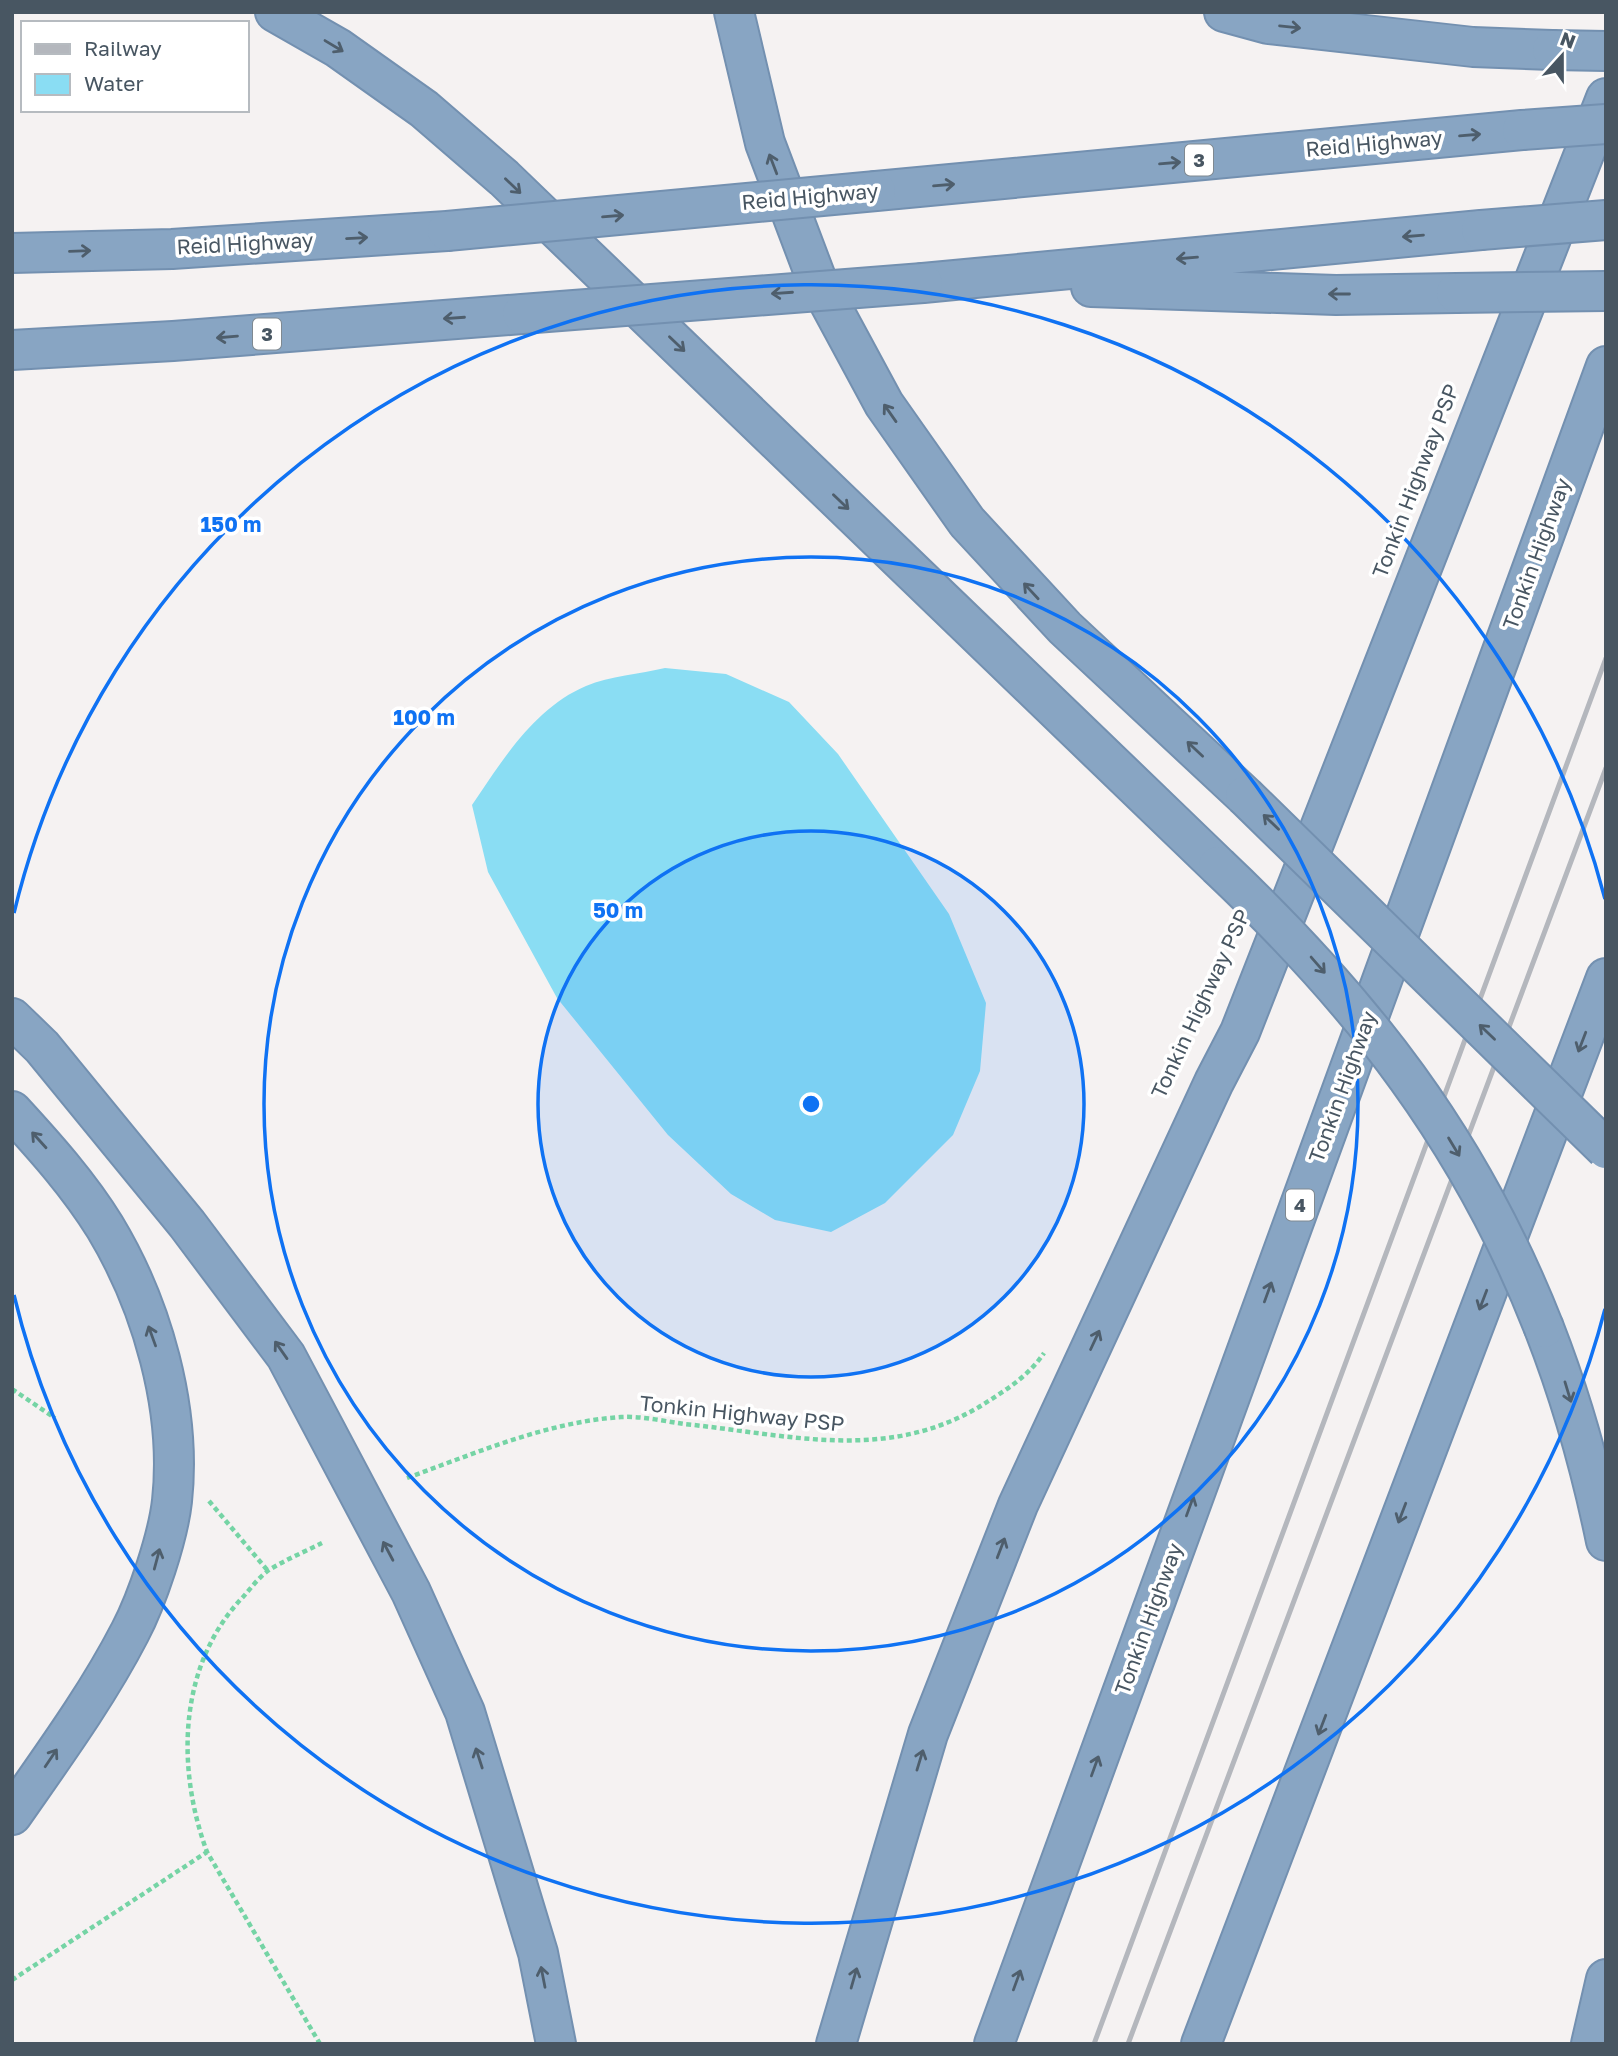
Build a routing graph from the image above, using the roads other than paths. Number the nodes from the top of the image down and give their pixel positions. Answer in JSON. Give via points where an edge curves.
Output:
{"nodes":[{"id":1,"x":275,"y":12,"type":"edge"},
{"id":2,"x":734,"y":12,"type":"edge"},
{"id":3,"x":1224,"y":12,"type":"edge"},
{"id":4,"x":1606,"y":51,"type":"edge"},
{"id":5,"x":1606,"y":98,"type":"edge"},
{"id":6,"x":1606,"y":124,"type":"edge"},
{"id":7,"x":1606,"y":220,"type":"edge"},
{"id":8,"x":12,"y":253,"type":"edge"},
{"id":9,"x":923,"y":283,"type":"junction"},
{"id":10,"x":1606,"y":291,"type":"edge"},
{"id":11,"x":12,"y":350,"type":"edge"},
{"id":12,"x":1606,"y":366,"type":"edge"},
{"id":13,"x":1606,"y":978,"type":"edge"},
{"id":14,"x":12,"y":1018,"type":"edge"},
{"id":15,"x":12,"y":1111,"type":"edge"},
{"id":16,"x":1606,"y":1149,"type":"edge"},
{"id":17,"x":1606,"y":1541,"type":"edge"},
{"id":18,"x":12,"y":1815,"type":"edge"},
{"id":19,"x":1606,"y":1979,"type":"edge"},
{"id":20,"x":556,"y":2044,"type":"edge"},
{"id":21,"x":836,"y":2044,"type":"edge"},
{"id":22,"x":994,"y":2044,"type":"edge"},
{"id":23,"x":1201,"y":2044,"type":"edge"},
{"id":24,"x":1591,"y":2044,"type":"edge"}],
"edges":[{"from":1,"to":17,"type":"highway","one_way":true,"bridge":true,"via":[[338,48],[424,108],[504,177],[1312,958],[1430,1107],[1482,1193],[1527,1284],[1563,1378],[1592,1474]]},
{"from":16,"to":2,"type":"highway","one_way":true,"bridge":true,"via":[[1245,796],[1065,628],[967,522],[884,404],[811,265],[765,143]]},
{"from":3,"to":4,"type":"highway","one_way":true,"bridge":true,"via":[[1268,24],[1473,47]]},
{"from":21,"to":5,"type":"highway","one_way":true,"via":[[928,1734],[1018,1505],[1240,1032]]},
{"from":8,"to":6,"type":"highway","name":"Reid Highway","number":"3","one_way":true,"bridge":true,"via":[[172,249],[447,231]]},
{"from":7,"to":9,"type":"highway","number":"3","one_way":true,"bridge":true},
{"from":10,"to":9,"type":"highway","one_way":true,"bridge":true,"via":[[1336,295]]},
{"from":9,"to":11,"type":"highway","number":"3","one_way":true,"bridge":true},
{"from":22,"to":12,"type":"highway","name":"Tonkin Highway","number":"4","one_way":true},
{"from":13,"to":23,"type":"highway","one_way":true},
{"from":20,"to":14,"type":"highway","one_way":true,"via":[[531,1929],[465,1713],[411,1592],[286,1356],[187,1224],[42,1047]]},
{"from":18,"to":15,"type":"highway","one_way":true,"via":[[131,1631],[153,1574],[172,1502],[172,1437],[160,1361],[133,1283],[105,1227],[57,1160]]},
{"from":19,"to":24,"type":"highway"}]}
